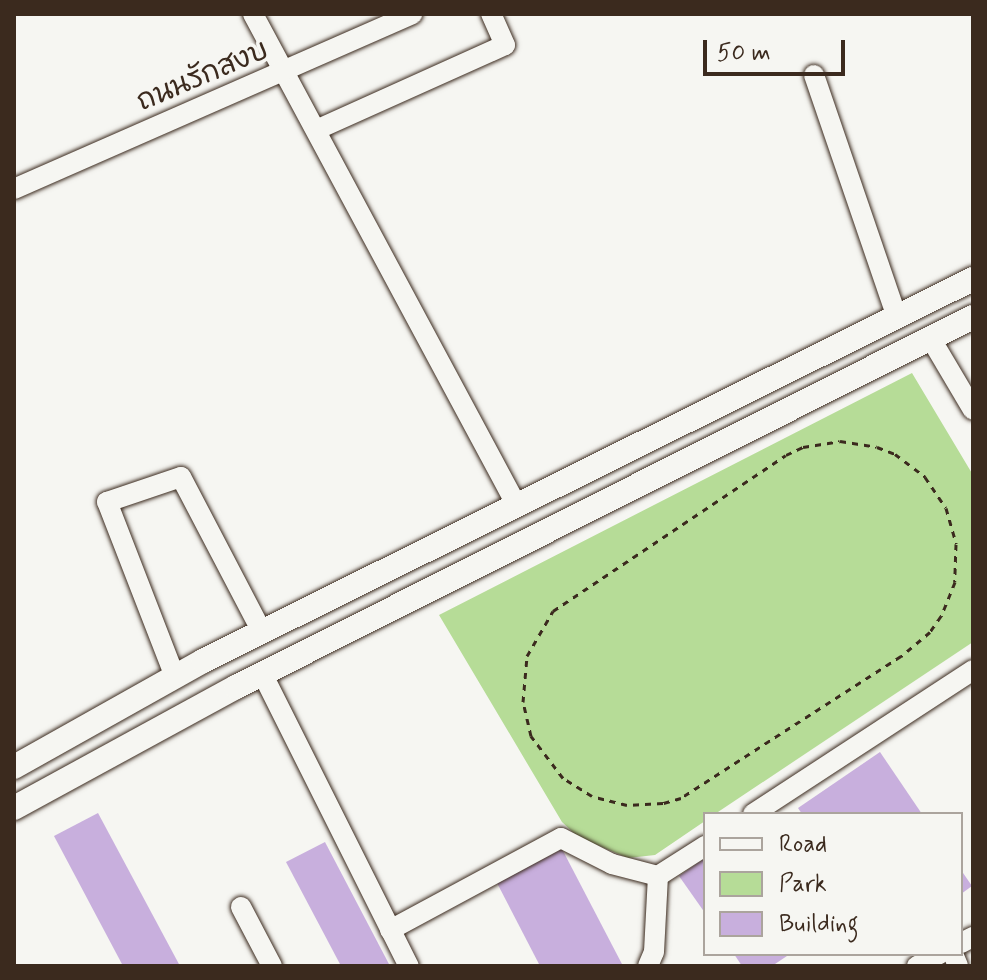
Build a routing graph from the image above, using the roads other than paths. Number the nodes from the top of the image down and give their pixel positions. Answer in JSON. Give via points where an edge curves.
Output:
{"nodes":[{"id":1,"x":253,"y":14,"type":"edge"},
{"id":2,"x":412,"y":14,"type":"edge"},
{"id":3,"x":491,"y":14,"type":"edge"},
{"id":4,"x":285,"y":72,"type":"junction"},
{"id":5,"x":814,"y":75,"type":"dead end"},
{"id":6,"x":316,"y":130,"type":"junction"},
{"id":7,"x":14,"y":189,"type":"edge"},
{"id":8,"x":973,"y":279,"type":"edge"},
{"id":9,"x":904,"y":314,"type":"junction"},
{"id":10,"x":973,"y":317,"type":"edge"},
{"id":11,"x":931,"y":339,"type":"junction"},
{"id":12,"x":973,"y":410,"type":"edge"},
{"id":13,"x":516,"y":504,"type":"junction"},
{"id":14,"x":262,"y":632,"type":"junction"},
{"id":15,"x":230,"y":648,"type":"junction"},
{"id":16,"x":973,"y":670,"type":"edge"},
{"id":17,"x":175,"y":677,"type":"junction"},
{"id":18,"x":256,"y":678,"type":"junction"},
{"id":19,"x":14,"y":767,"type":"edge"},
{"id":20,"x":14,"y":808,"type":"edge"},
{"id":21,"x":756,"y":812,"type":"edge"},
{"id":22,"x":703,"y":847,"type":"edge"},
{"id":23,"x":658,"y":876,"type":"junction"},
{"id":24,"x":241,"y":907,"type":"dead end"},
{"id":25,"x":390,"y":930,"type":"junction"},
{"id":26,"x":936,"y":956,"type":"edge"},
{"id":27,"x":272,"y":966,"type":"edge"},
{"id":28,"x":409,"y":966,"type":"edge"},
{"id":29,"x":648,"y":966,"type":"edge"},
{"id":30,"x":917,"y":966,"type":"edge"}],
"edges":[{"from":1,"to":4,"type":"street"},
{"from":2,"to":4,"type":"street","name":"ถนนรักสงบ"},
{"from":3,"to":6,"type":"street","via":[[505,45]]},
{"from":4,"to":6,"type":"street"},
{"from":4,"to":7,"type":"street","name":"ถนนรักสงบ"},
{"from":5,"to":9,"type":"street"},
{"from":6,"to":13,"type":"street"},
{"from":8,"to":9,"type":"main road"},
{"from":9,"to":11,"type":"main road"},
{"from":9,"to":13,"type":"main road"},
{"from":10,"to":11,"type":"main road"},
{"from":11,"to":12,"type":"street"},
{"from":11,"to":18,"type":"main road"},
{"from":13,"to":14,"type":"main road"},
{"from":14,"to":15,"type":"main road"},
{"from":14,"to":17,"type":"street","via":[[181,477],[107,502]]},
{"from":15,"to":17,"type":"main road"},
{"from":15,"to":18,"type":"main road"},
{"from":16,"to":21,"type":"street"},
{"from":17,"to":19,"type":"main road"},
{"from":18,"to":20,"type":"main road"},
{"from":18,"to":25,"type":"street"},
{"from":22,"to":23,"type":"street"},
{"from":23,"to":25,"type":"street","via":[[612,864],[561,838]]},
{"from":23,"to":29,"type":"street","via":[[654,952]]},
{"from":24,"to":27,"type":"street"},
{"from":25,"to":28,"type":"street"},
{"from":26,"to":30,"type":"street"}]}
